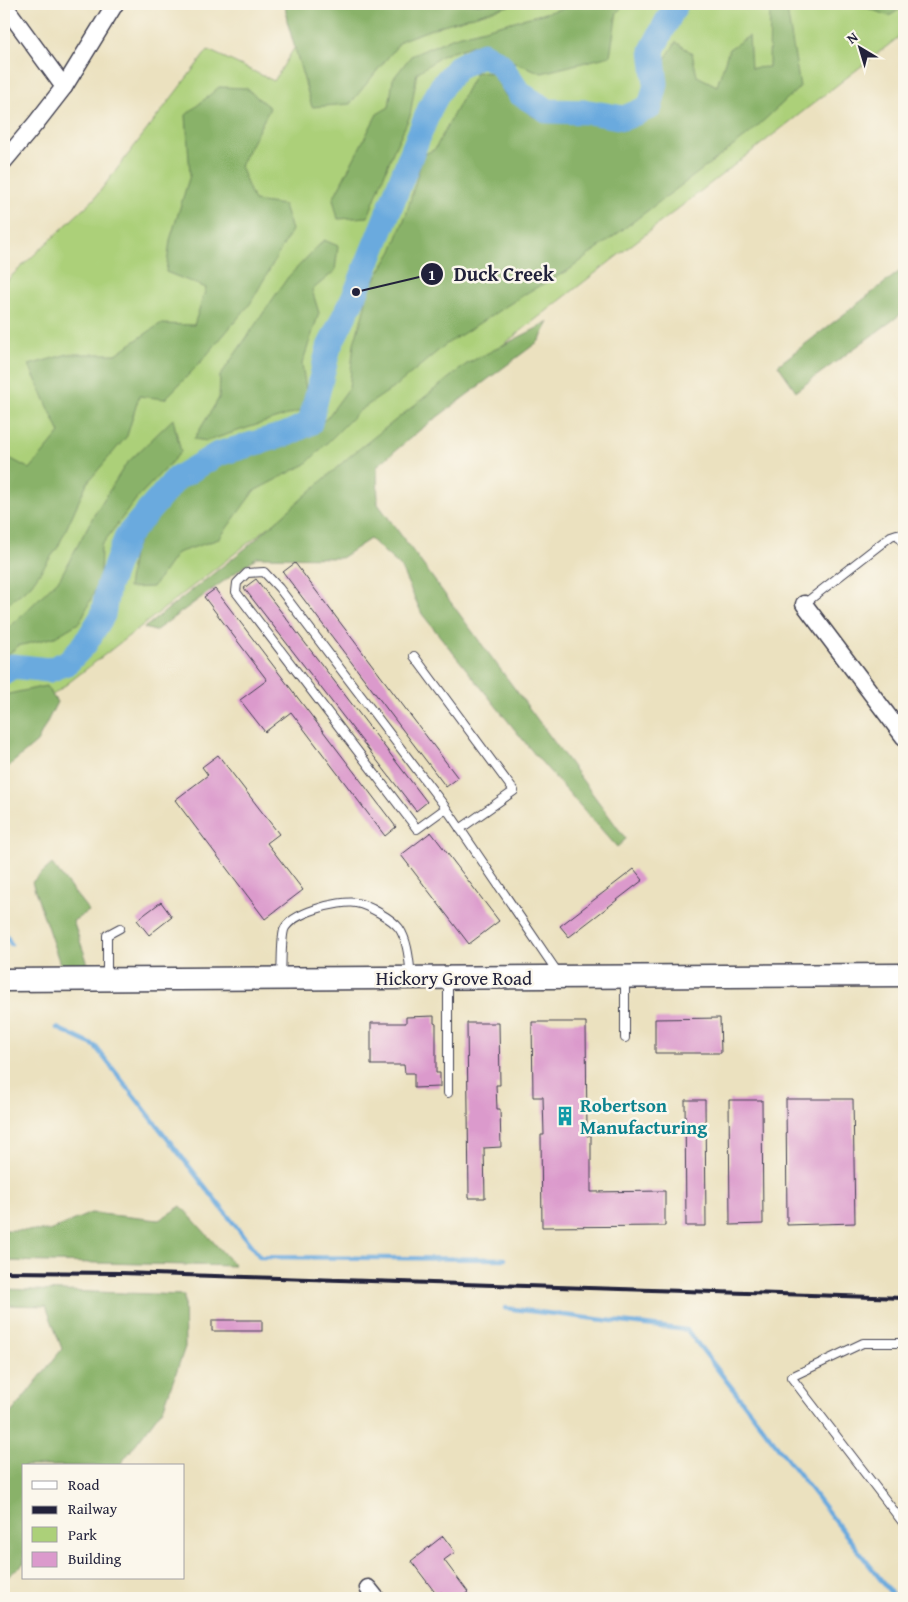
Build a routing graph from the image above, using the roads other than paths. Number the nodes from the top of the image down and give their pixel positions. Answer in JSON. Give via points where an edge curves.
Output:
{"nodes":[{"id":1,"x":115,"y":4,"type":"edge"},
{"id":2,"x":4,"y":5,"type":"edge"},
{"id":3,"x":64,"y":87,"type":"junction"},
{"id":4,"x":4,"y":161,"type":"edge"},
{"id":5,"x":904,"y":544,"type":"edge"},
{"id":6,"x":804,"y":604,"type":"joint"},
{"id":7,"x":414,"y":656,"type":"dead end"},
{"id":8,"x":904,"y":737,"type":"edge"},
{"id":9,"x":446,"y":808,"type":"junction"},
{"id":10,"x":460,"y":830,"type":"junction"},
{"id":11,"x":120,"y":928,"type":"dead end"},
{"id":12,"x":904,"y":975,"type":"edge"},
{"id":13,"x":625,"y":976,"type":"junction"},
{"id":14,"x":560,"y":977,"type":"junction"},
{"id":15,"x":411,"y":978,"type":"junction"},
{"id":16,"x":448,"y":978,"type":"junction"},
{"id":17,"x":280,"y":979,"type":"junction"},
{"id":18,"x":4,"y":980,"type":"edge"},
{"id":19,"x":107,"y":980,"type":"junction"},
{"id":20,"x":625,"y":1038,"type":"dead end"},
{"id":21,"x":448,"y":1093,"type":"dead end"},
{"id":22,"x":904,"y":1343,"type":"edge"},
{"id":23,"x":904,"y":1524,"type":"edge"}],
"edges":[{"from":1,"to":3,"type":"street"},
{"from":2,"to":3,"type":"street"},
{"from":3,"to":4,"type":"street"},
{"from":5,"to":6,"type":"lane","via":[[897,534],[891,536]]},
{"from":6,"to":8,"type":"street"},
{"from":7,"to":10,"type":"lane","via":[[514,791]]},
{"from":9,"to":9,"type":"lane","via":[[279,588],[264,572],[247,573],[237,583],[236,592],[417,829]]},
{"from":9,"to":10,"type":"lane"},
{"from":10,"to":14,"type":"lane"},
{"from":11,"to":19,"type":"lane","via":[[108,935]]},
{"from":12,"to":13,"type":"main road","name":"Hickory Grove Road"},
{"from":13,"to":14,"type":"main road","name":"Hickory Grove Road"},
{"from":13,"to":20,"type":"lane"},
{"from":14,"to":16,"type":"main road","name":"Hickory Grove Road"},
{"from":15,"to":16,"type":"main road","name":"Hickory Grove Road"},
{"from":15,"to":17,"type":"main road","name":"Hickory Grove Road"},
{"from":15,"to":17,"type":"lane","via":[[406,944],[398,928],[380,913],[356,903],[322,906],[292,919],[284,929]]},
{"from":16,"to":21,"type":"lane"},
{"from":17,"to":19,"type":"main road","name":"Hickory Grove Road"},
{"from":18,"to":19,"type":"main road","name":"Hickory Grove Road"},
{"from":22,"to":23,"type":"lane","via":[[863,1343],[790,1377]]}]}
